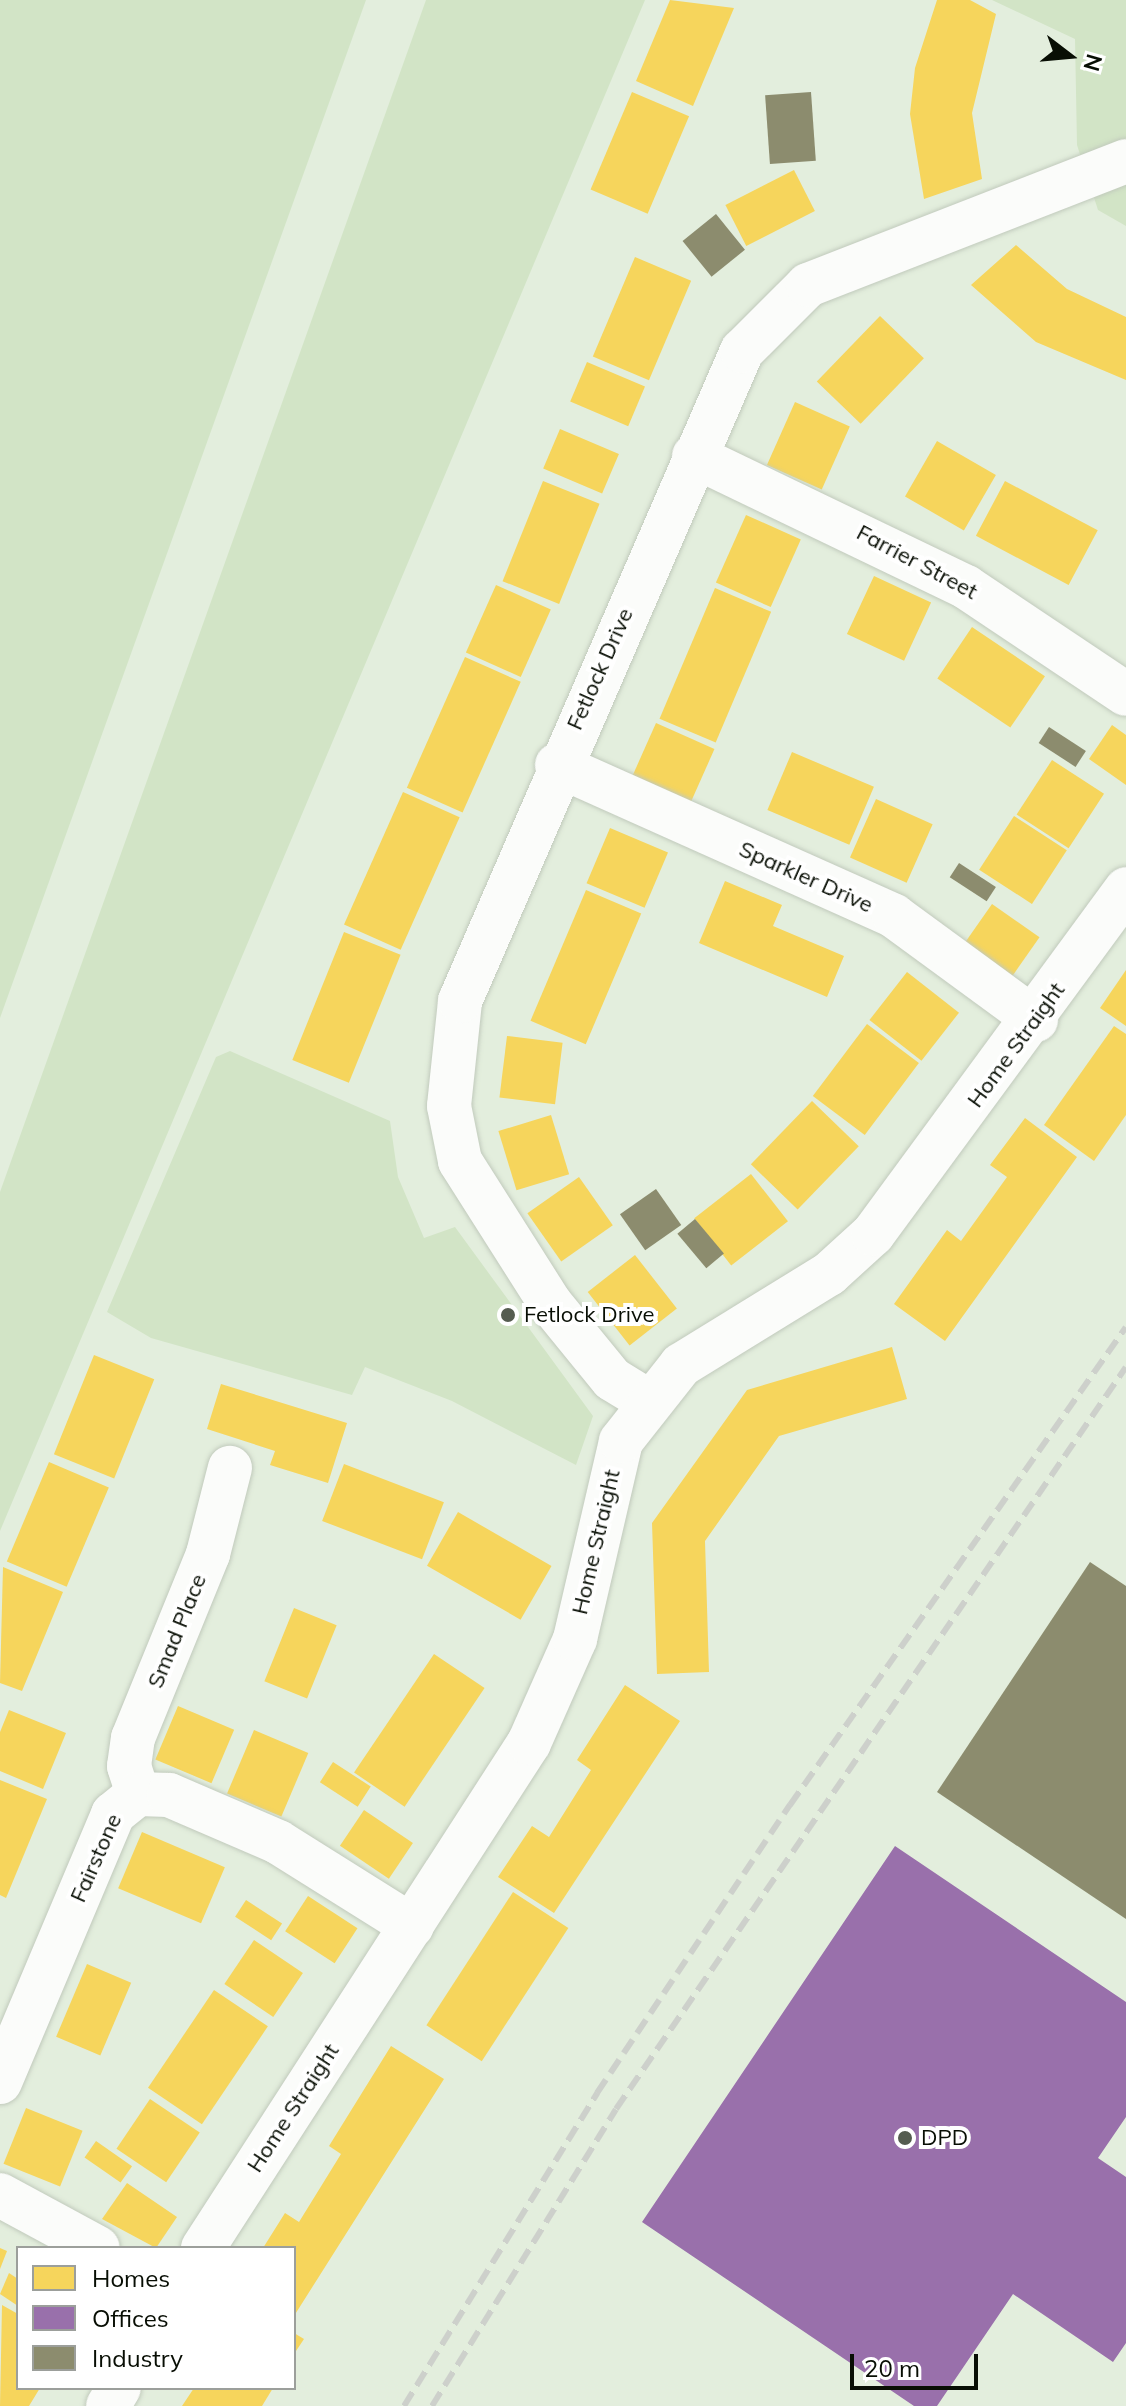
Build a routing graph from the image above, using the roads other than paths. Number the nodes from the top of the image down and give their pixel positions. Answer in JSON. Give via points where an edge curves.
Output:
{"nodes":[{"id":1,"x":1126,"y":161,"type":"edge"},
{"id":2,"x":694,"y":456,"type":"junction"},
{"id":3,"x":1126,"y":694,"type":"edge"},
{"id":4,"x":557,"y":765,"type":"junction"},
{"id":5,"x":1126,"y":889,"type":"edge"},
{"id":6,"x":1036,"y":1020,"type":"junction"},
{"id":7,"x":648,"y":1401,"type":"junction"},
{"id":8,"x":230,"y":1468,"type":"dead end"},
{"id":9,"x":138,"y":1794,"type":"junction"},
{"id":10,"x":412,"y":1926,"type":"junction"},
{"id":11,"x":0,"y":2082,"type":"edge"},
{"id":12,"x":0,"y":2195,"type":"edge"},
{"id":13,"x":94,"y":2246,"type":"edge"},
{"id":14,"x":204,"y":2246,"type":"edge"}],
"edges":[{"from":1,"to":2,"type":"street","name":"Fetlock Drive","via":[[808,285],[742,351]]},
{"from":2,"to":3,"type":"street","name":"Farrier Street","via":[[966,587]]},
{"from":2,"to":4,"type":"street","name":"Fetlock Drive"},
{"from":4,"to":6,"type":"street","name":"Sparkler Drive","via":[[894,916]]},
{"from":4,"to":7,"type":"street","name":"Fetlock Drive","via":[[460,1001],[449,1106],[460,1161],[550,1303],[612,1379]]},
{"from":5,"to":6,"type":"street","name":"Home Straight"},
{"from":6,"to":7,"type":"street","name":"Home Straight","via":[[873,1234],[829,1274],[714,1339]]},
{"from":7,"to":10,"type":"street","name":"Home Straight","via":[[607,1479],[559,1681],[529,1743]]},
{"from":8,"to":9,"type":"street","name":"Smad Place","via":[[208,1554],[133,1738],[129,1766]]},
{"from":9,"to":10,"type":"street","name":"Fairstone","via":[[169,1795],[278,1842]]},
{"from":9,"to":11,"type":"street","name":"Fairstone","via":[[113,1814]]},
{"from":10,"to":14,"type":"street","name":"Home Straight"},
{"from":12,"to":13,"type":"street"}]}
